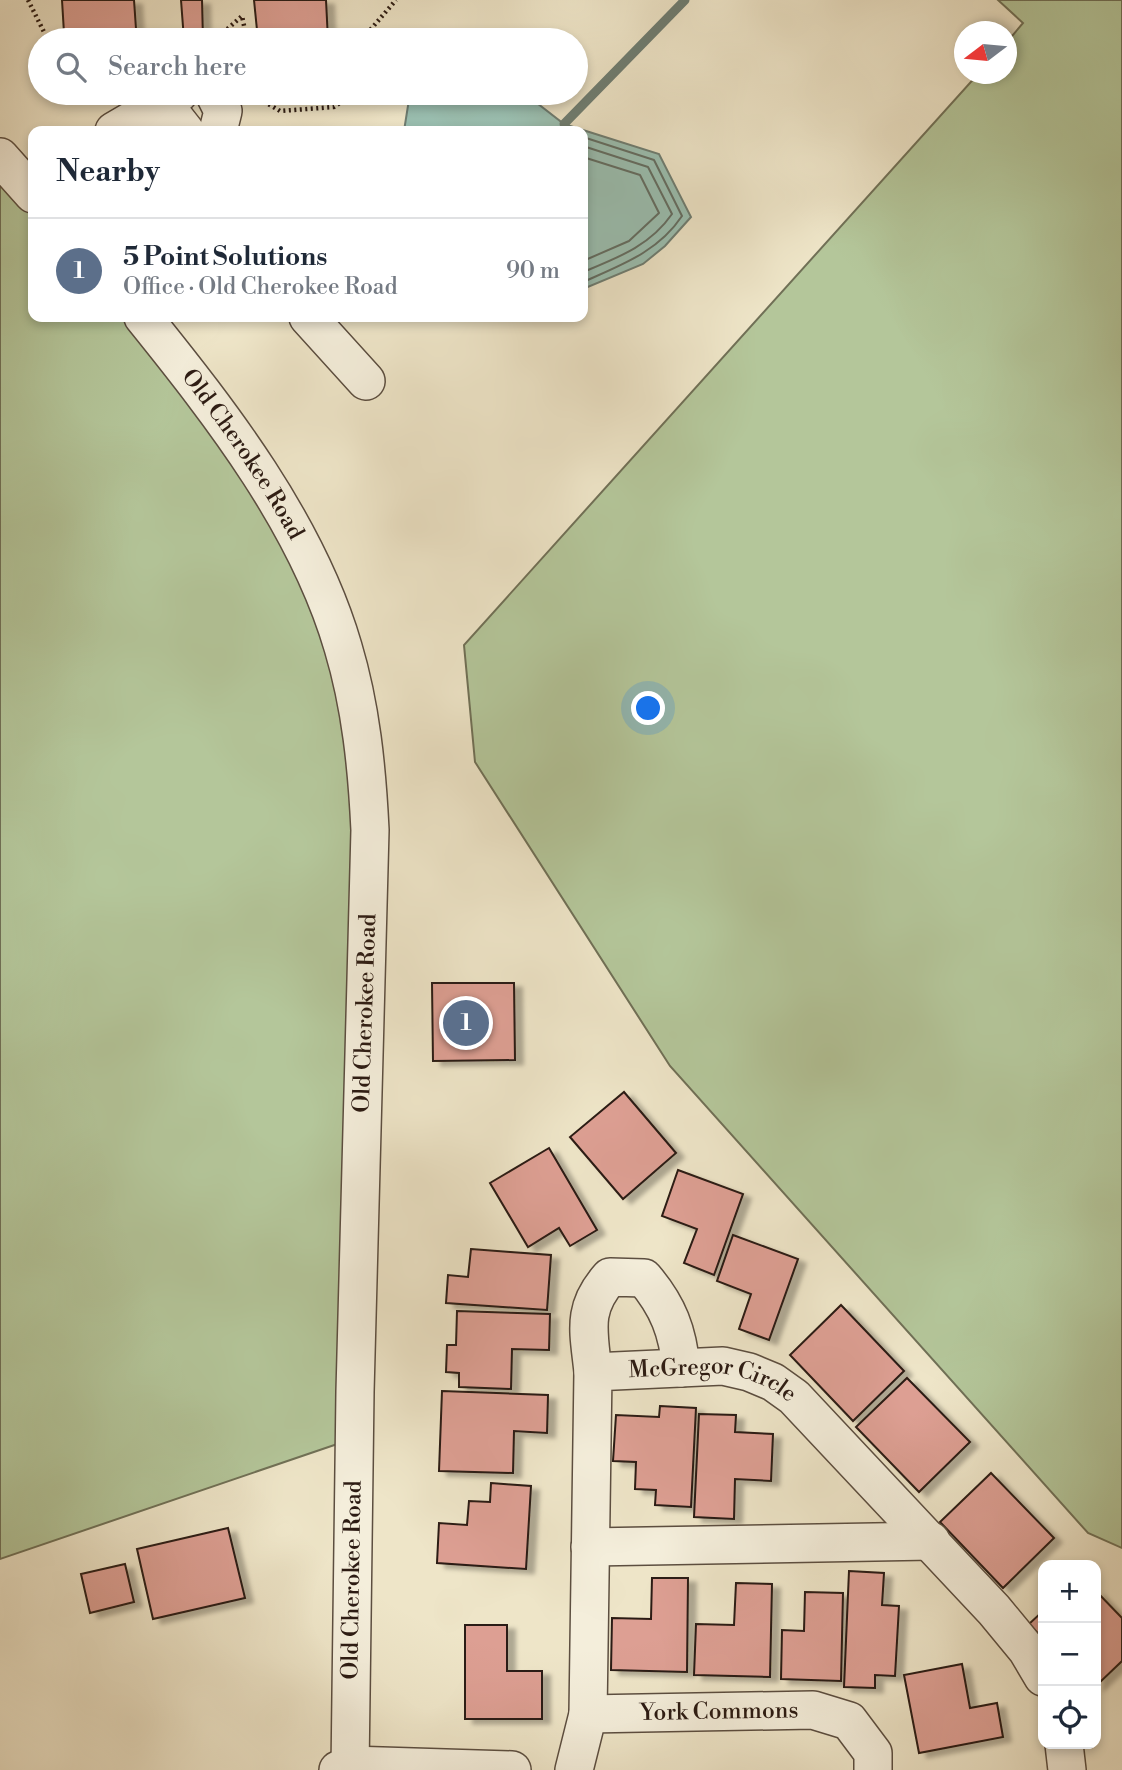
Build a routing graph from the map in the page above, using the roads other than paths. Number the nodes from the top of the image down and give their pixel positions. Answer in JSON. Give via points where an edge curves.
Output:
{"nodes":[{"id":1,"x":159,"y":105,"type":"edge"},
{"id":2,"x":174,"y":105,"type":"edge"},
{"id":3,"x":220,"y":105,"type":"edge"},
{"id":4,"x":123,"y":126,"type":"edge"},
{"id":5,"x":183,"y":126,"type":"edge"},
{"id":6,"x":219,"y":126,"type":"edge"},
{"id":7,"x":0,"y":157,"type":"edge"},
{"id":8,"x":28,"y":183,"type":"edge"},
{"id":9,"x":147,"y":322,"type":"edge"},
{"id":10,"x":313,"y":322,"type":"edge"},
{"id":11,"x":366,"y":381,"type":"dead end"},
{"id":12,"x":681,"y":1368,"type":"junction"},
{"id":13,"x":593,"y":1372,"type":"junction"},
{"id":14,"x":931,"y":1541,"type":"junction"},
{"id":15,"x":590,"y":1547,"type":"junction"},
{"id":16,"x":1038,"y":1669,"type":"edge"},
{"id":17,"x":587,"y":1714,"type":"junction"},
{"id":18,"x":1065,"y":1749,"type":"edge"},
{"id":19,"x":346,"y":1768,"type":"edge"},
{"id":20,"x":512,"y":1770,"type":"edge"},
{"id":21,"x":574,"y":1770,"type":"edge"},
{"id":22,"x":873,"y":1770,"type":"edge"},
{"id":23,"x":1067,"y":1770,"type":"edge"}],
"edges":[{"from":1,"to":4,"type":"street"},
{"from":2,"to":5,"type":"street"},
{"from":3,"to":6,"type":"street"},
{"from":7,"to":8,"type":"street"},
{"from":9,"to":19,"type":"street","name":"Old Cherokee Road","via":[[248,458],[324,592],[356,700],[367,774],[370,830]]},
{"from":10,"to":11,"type":"street"},
{"from":12,"to":13,"type":"street","name":"McGregor Circle"},
{"from":12,"to":13,"type":"street","via":[[663,1300],[644,1278],[627,1275],[610,1277],[596,1292],[587,1314]]},
{"from":12,"to":14,"type":"street","name":"McGregor Circle","via":[[723,1366],[749,1372],[794,1397]]},
{"from":13,"to":15,"type":"street","name":"McGregor Circle"},
{"from":14,"to":15,"type":"street"},
{"from":14,"to":16,"type":"street","name":"McGregor Circle","via":[[995,1610]]},
{"from":15,"to":17,"type":"street","name":"McGregor Circle"},
{"from":17,"to":21,"type":"street"},
{"from":17,"to":22,"type":"street","name":"York Commons","via":[[813,1710],[849,1721],[873,1753]]},
{"from":18,"to":23,"type":"street"},
{"from":19,"to":20,"type":"street"}]}
